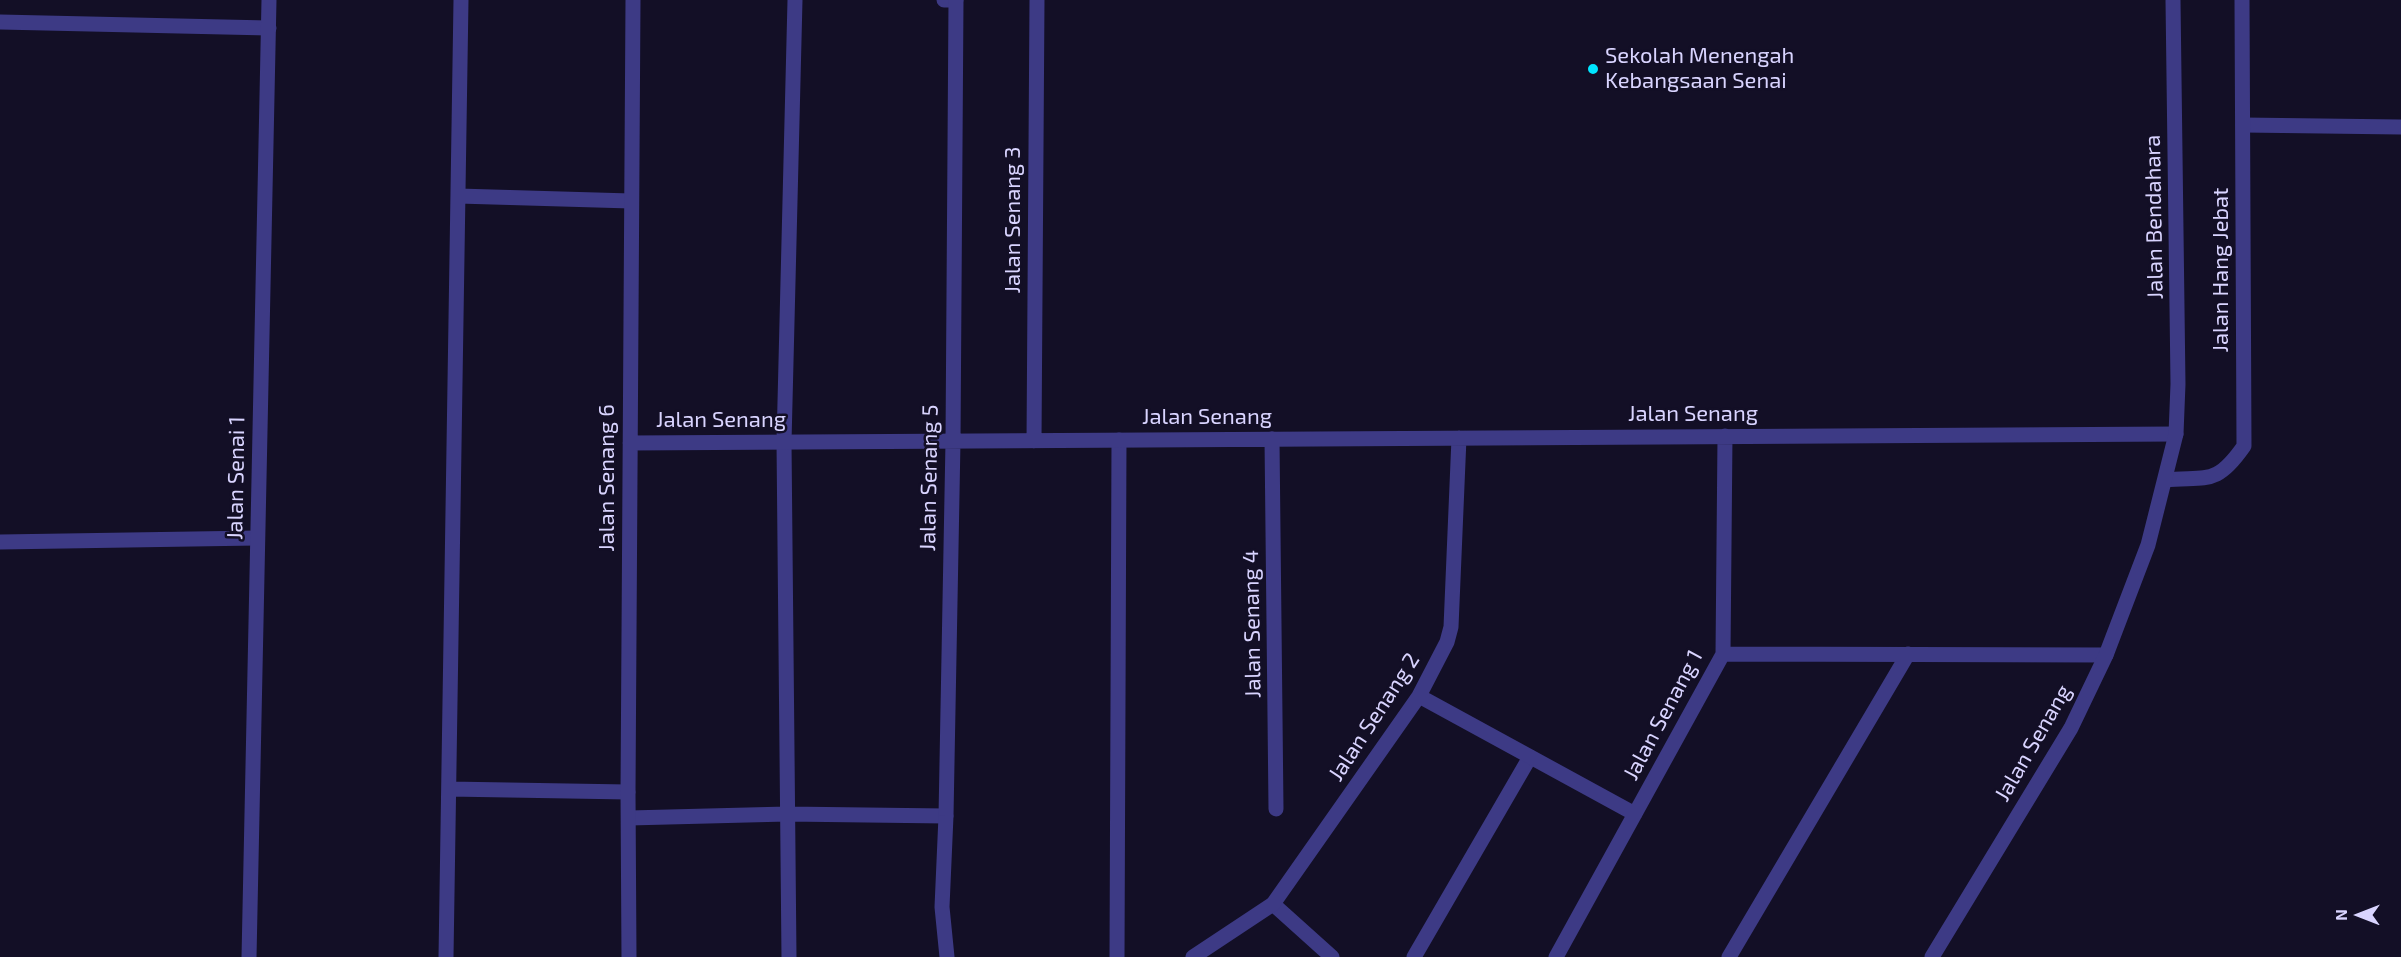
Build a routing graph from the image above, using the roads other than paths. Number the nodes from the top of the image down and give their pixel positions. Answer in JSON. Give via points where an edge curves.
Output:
{"nodes":[{"id":1,"x":270,"y":0,"type":"edge"},
{"id":2,"x":461,"y":0,"type":"edge"},
{"id":3,"x":633,"y":0,"type":"edge"},
{"id":4,"x":795,"y":0,"type":"edge"},
{"id":5,"x":944,"y":0,"type":"edge"},
{"id":6,"x":956,"y":0,"type":"edge"},
{"id":7,"x":1037,"y":0,"type":"edge"},
{"id":8,"x":2173,"y":0,"type":"edge"},
{"id":9,"x":2242,"y":0,"type":"edge"},
{"id":10,"x":0,"y":22,"type":"edge"},
{"id":11,"x":269,"y":28,"type":"junction"},
{"id":12,"x":2243,"y":125,"type":"junction"},
{"id":13,"x":2401,"y":127,"type":"edge"},
{"id":14,"x":458,"y":196,"type":"junction"},
{"id":15,"x":631,"y":201,"type":"junction"},
{"id":16,"x":2176,"y":434,"type":"junction"},
{"id":17,"x":1725,"y":436,"type":"junction"},
{"id":18,"x":1459,"y":438,"type":"junction"},
{"id":19,"x":1272,"y":439,"type":"junction"},
{"id":20,"x":1119,"y":440,"type":"junction"},
{"id":21,"x":953,"y":441,"type":"junction"},
{"id":22,"x":1034,"y":441,"type":"junction"},
{"id":23,"x":784,"y":442,"type":"junction"},
{"id":24,"x":630,"y":443,"type":"junction"},
{"id":25,"x":2165,"y":480,"type":"junction"},
{"id":26,"x":257,"y":538,"type":"junction"},
{"id":27,"x":0,"y":542,"type":"edge"},
{"id":28,"x":1723,"y":654,"type":"junction"},
{"id":29,"x":1908,"y":654,"type":"junction"},
{"id":30,"x":2106,"y":655,"type":"junction"},
{"id":31,"x":1419,"y":696,"type":"junction"},
{"id":32,"x":1530,"y":757,"type":"junction"},
{"id":33,"x":449,"y":789,"type":"junction"},
{"id":34,"x":628,"y":792,"type":"junction"},
{"id":35,"x":1276,"y":809,"type":"dead end"},
{"id":36,"x":787,"y":814,"type":"junction"},
{"id":37,"x":1635,"y":814,"type":"junction"},
{"id":38,"x":946,"y":816,"type":"junction"},
{"id":39,"x":629,"y":818,"type":"junction"},
{"id":40,"x":1273,"y":904,"type":"junction"},
{"id":41,"x":249,"y":957,"type":"edge"},
{"id":42,"x":446,"y":957,"type":"edge"},
{"id":43,"x":629,"y":957,"type":"edge"},
{"id":44,"x":789,"y":957,"type":"edge"},
{"id":45,"x":947,"y":957,"type":"edge"},
{"id":46,"x":1117,"y":957,"type":"edge"},
{"id":47,"x":1193,"y":957,"type":"edge"},
{"id":48,"x":1332,"y":957,"type":"edge"},
{"id":49,"x":1414,"y":957,"type":"edge"},
{"id":50,"x":1556,"y":957,"type":"edge"},
{"id":51,"x":1729,"y":957,"type":"edge"},
{"id":52,"x":1932,"y":957,"type":"edge"}],
"edges":[{"from":1,"to":11,"type":"street","name":"Jalan Senai 1"},
{"from":2,"to":14,"type":"street"},
{"from":3,"to":15,"type":"street","name":"Jalan Senang 6"},
{"from":4,"to":23,"type":"street"},
{"from":5,"to":6,"type":"street"},
{"from":6,"to":21,"type":"street","name":"Jalan Senang 5"},
{"from":7,"to":22,"type":"street","name":"Jalan Senang 3"},
{"from":8,"to":16,"type":"street","name":"Jalan Bendahara"},
{"from":9,"to":12,"type":"street","name":"Jalan Hang Jebat"},
{"from":10,"to":11,"type":"street"},
{"from":11,"to":26,"type":"street","name":"Jalan Senai 1"},
{"from":12,"to":13,"type":"street"},
{"from":12,"to":25,"type":"street","name":"Jalan Hang Jebat","via":[[2244,446],[2223,472],[2207,479]]},
{"from":14,"to":15,"type":"street"},
{"from":14,"to":33,"type":"street"},
{"from":15,"to":24,"type":"street","name":"Jalan Senang 6"},
{"from":16,"to":17,"type":"street","name":"Jalan Senang"},
{"from":16,"to":25,"type":"street","name":"Jalan Senang"},
{"from":17,"to":18,"type":"street","name":"Jalan Senang"},
{"from":17,"to":28,"type":"street","name":"Jalan Senang 1"},
{"from":18,"to":19,"type":"street","name":"Jalan Senang"},
{"from":18,"to":31,"type":"street","name":"Jalan Senang 2","via":[[1451,627]]},
{"from":19,"to":20,"type":"street","name":"Jalan Senang"},
{"from":19,"to":35,"type":"street","name":"Jalan Senang 4"},
{"from":20,"to":22,"type":"street","name":"Jalan Senang"},
{"from":20,"to":46,"type":"street"},
{"from":21,"to":22,"type":"street","name":"Jalan Senang"},
{"from":21,"to":23,"type":"street","name":"Jalan Senang"},
{"from":21,"to":38,"type":"street","name":"Jalan Senang 5"},
{"from":23,"to":24,"type":"street","name":"Jalan Senang"},
{"from":23,"to":36,"type":"street"},
{"from":24,"to":34,"type":"street","name":"Jalan Senang 6"},
{"from":25,"to":30,"type":"street","name":"Jalan Senang","via":[[2148,545]]},
{"from":26,"to":27,"type":"street"},
{"from":26,"to":41,"type":"street","name":"Jalan Senai 1"},
{"from":28,"to":29,"type":"street"},
{"from":28,"to":37,"type":"street","name":"Jalan Senang 1"},
{"from":29,"to":30,"type":"street"},
{"from":29,"to":51,"type":"street"},
{"from":30,"to":52,"type":"street","name":"Jalan Senang","via":[[2071,728]]},
{"from":31,"to":32,"type":"street"},
{"from":31,"to":40,"type":"street","name":"Jalan Senang 2"},
{"from":32,"to":37,"type":"street"},
{"from":32,"to":49,"type":"street"},
{"from":33,"to":34,"type":"street"},
{"from":33,"to":42,"type":"street"},
{"from":34,"to":39,"type":"street","name":"Jalan Senang 6"},
{"from":36,"to":38,"type":"street"},
{"from":36,"to":39,"type":"street"},
{"from":36,"to":44,"type":"street"},
{"from":37,"to":50,"type":"street","name":"Jalan Senang 1"},
{"from":38,"to":45,"type":"street","name":"Jalan Senang 5","via":[[942,907]]},
{"from":39,"to":43,"type":"street","name":"Jalan Senang 6"},
{"from":40,"to":47,"type":"street","name":"Jalan Senang 2"},
{"from":40,"to":48,"type":"street"}]}
